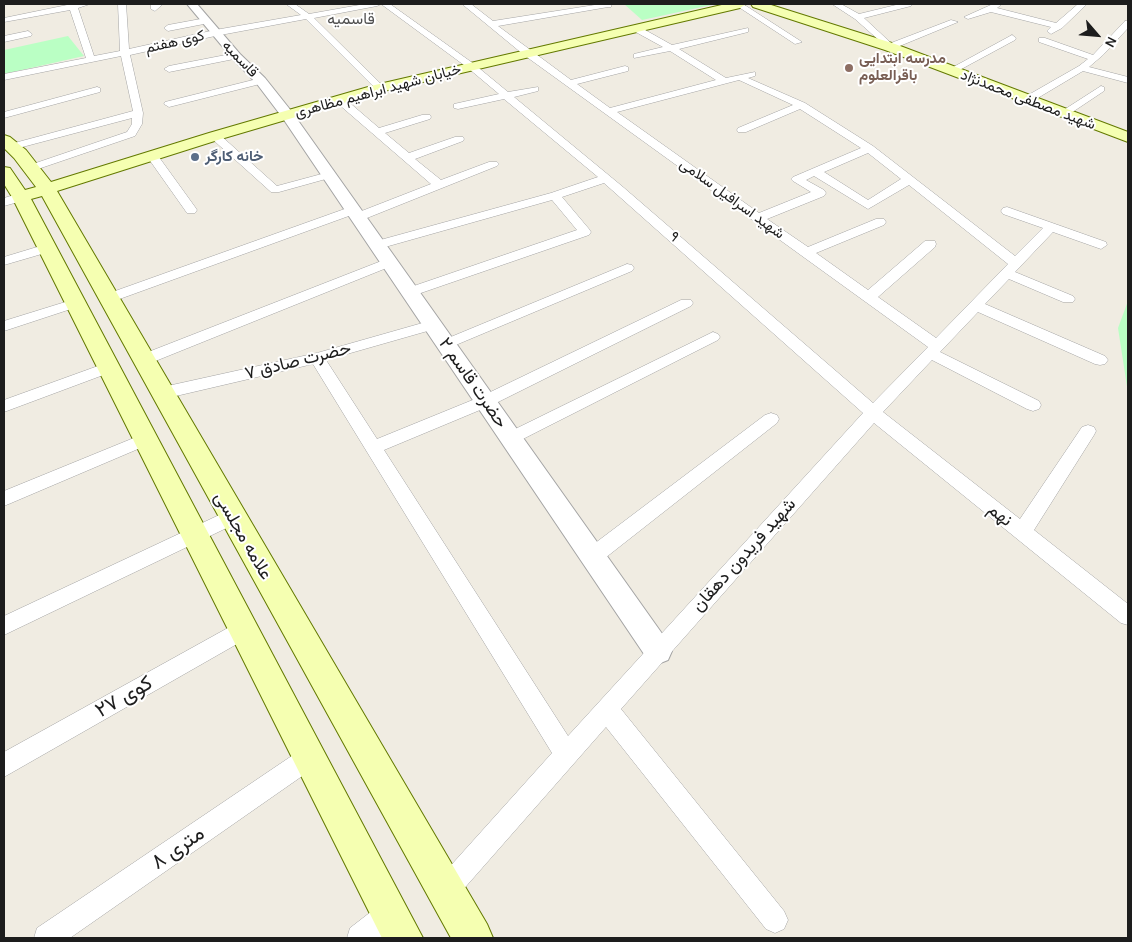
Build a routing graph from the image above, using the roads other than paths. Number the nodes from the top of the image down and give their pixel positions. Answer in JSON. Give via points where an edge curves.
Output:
{"nodes":[{"id":1,"x":86,"y":4,"type":"edge"},
{"id":2,"x":122,"y":4,"type":"edge"},
{"id":3,"x":192,"y":4,"type":"edge"},
{"id":4,"x":290,"y":4,"type":"edge"},
{"id":5,"x":377,"y":4,"type":"edge"},
{"id":6,"x":384,"y":4,"type":"edge"},
{"id":7,"x":739,"y":4,"type":"edge"},
{"id":8,"x":757,"y":4,"type":"edge"},
{"id":9,"x":836,"y":4,"type":"edge"},
{"id":10,"x":908,"y":4,"type":"edge"},
{"id":11,"x":999,"y":4,"type":"edge"},
{"id":12,"x":1083,"y":4,"type":"edge"},
{"id":13,"x":471,"y":5,"type":"edge"},
{"id":14,"x":608,"y":5,"type":"edge"},
{"id":15,"x":73,"y":6,"type":"junction"},
{"id":16,"x":990,"y":10,"type":"junction"},
{"id":17,"x":306,"y":16,"type":"junction"},
{"id":18,"x":858,"y":17,"type":"junction"},
{"id":19,"x":968,"y":17,"type":"dead end"},
{"id":20,"x":4,"y":20,"type":"edge"},
{"id":21,"x":206,"y":21,"type":"junction"},
{"id":22,"x":954,"y":22,"type":"dead end"},
{"id":23,"x":1128,"y":23,"type":"edge"},
{"id":24,"x":492,"y":24,"type":"junction"},
{"id":25,"x":1059,"y":26,"type":"junction"},
{"id":26,"x":168,"y":28,"type":"dead end"},
{"id":27,"x":635,"y":28,"type":"junction"},
{"id":28,"x":745,"y":30,"type":"dead end"},
{"id":29,"x":215,"y":33,"type":"junction"},
{"id":30,"x":28,"y":34,"type":"dead end"},
{"id":31,"x":1012,"y":38,"type":"dead end"},
{"id":32,"x":4,"y":39,"type":"edge"},
{"id":33,"x":798,"y":42,"type":"dead end"},
{"id":34,"x":890,"y":47,"type":"junction"},
{"id":35,"x":673,"y":49,"type":"junction"},
{"id":36,"x":125,"y":53,"type":"junction"},
{"id":37,"x":527,"y":53,"type":"junction"},
{"id":38,"x":236,"y":56,"type":"junction"},
{"id":39,"x":637,"y":56,"type":"dead end"},
{"id":40,"x":1094,"y":58,"type":"junction"},
{"id":41,"x":91,"y":60,"type":"junction"},
{"id":42,"x":471,"y":66,"type":"junction"},
{"id":43,"x":1082,"y":68,"type":"junction"},
{"id":44,"x":169,"y":69,"type":"dead end"},
{"id":45,"x":625,"y":69,"type":"dead end"},
{"id":46,"x":951,"y":71,"type":"junction"},
{"id":47,"x":758,"y":73,"type":"dead end"},
{"id":48,"x":4,"y":77,"type":"edge"},
{"id":49,"x":741,"y":78,"type":"junction"},
{"id":50,"x":1128,"y":80,"type":"edge"},
{"id":51,"x":724,"y":81,"type":"junction"},
{"id":52,"x":261,"y":82,"type":"junction"},
{"id":53,"x":569,"y":83,"type":"junction"},
{"id":54,"x":380,"y":88,"type":"junction"},
{"id":55,"x":535,"y":88,"type":"dead end"},
{"id":56,"x":1101,"y":89,"type":"dead end"},
{"id":57,"x":97,"y":90,"type":"dead end"},
{"id":58,"x":506,"y":95,"type":"junction"},
{"id":59,"x":340,"y":100,"type":"junction"},
{"id":60,"x":1027,"y":100,"type":"junction"},
{"id":61,"x":169,"y":104,"type":"dead end"},
{"id":62,"x":801,"y":105,"type":"junction"},
{"id":63,"x":458,"y":106,"type":"dead end"},
{"id":64,"x":610,"y":111,"type":"junction"},
{"id":65,"x":138,"y":113,"type":"junction"},
{"id":66,"x":1064,"y":114,"type":"junction"},
{"id":67,"x":4,"y":115,"type":"edge"},
{"id":68,"x":287,"y":115,"type":"junction"},
{"id":69,"x":426,"y":117,"type":"dead end"},
{"id":70,"x":742,"y":130,"type":"dead end"},
{"id":71,"x":377,"y":132,"type":"junction"},
{"id":72,"x":1127,"y":134,"type":"edge"},
{"id":73,"x":215,"y":136,"type":"junction"},
{"id":74,"x":459,"y":139,"type":"dead end"},
{"id":75,"x":870,"y":148,"type":"junction"},
{"id":76,"x":152,"y":155,"type":"junction"},
{"id":77,"x":408,"y":158,"type":"junction"},
{"id":78,"x":493,"y":164,"type":"dead end"},
{"id":79,"x":814,"y":172,"type":"junction"},
{"id":80,"x":17,"y":174,"type":"edge"},
{"id":81,"x":329,"y":175,"type":"junction"},
{"id":82,"x":606,"y":178,"type":"junction"},
{"id":83,"x":908,"y":180,"type":"junction"},
{"id":84,"x":439,"y":185,"type":"junction"},
{"id":85,"x":555,"y":196,"type":"junction"},
{"id":86,"x":191,"y":210,"type":"dead end"},
{"id":87,"x":1007,"y":211,"type":"dead end"},
{"id":88,"x":356,"y":214,"type":"junction"},
{"id":89,"x":758,"y":218,"type":"junction"},
{"id":90,"x":880,"y":222,"type":"dead end"},
{"id":91,"x":1051,"y":227,"type":"junction"},
{"id":92,"x":930,"y":244,"type":"dead end"},
{"id":93,"x":1100,"y":246,"type":"dead end"},
{"id":94,"x":47,"y":248,"type":"junction"},
{"id":95,"x":806,"y":253,"type":"junction"},
{"id":96,"x":383,"y":254,"type":"junction"},
{"id":97,"x":4,"y":261,"type":"edge"},
{"id":98,"x":627,"y":268,"type":"dead end"},
{"id":99,"x":1013,"y":269,"type":"junction"},
{"id":100,"x":410,"y":292,"type":"junction"},
{"id":101,"x":109,"y":298,"type":"junction"},
{"id":102,"x":868,"y":298,"type":"junction"},
{"id":103,"x":1068,"y":299,"type":"dead end"},
{"id":104,"x":75,"y":303,"type":"junction"},
{"id":105,"x":686,"y":303,"type":"dead end"},
{"id":106,"x":977,"y":306,"type":"junction"},
{"id":107,"x":433,"y":325,"type":"junction"},
{"id":108,"x":4,"y":326,"type":"edge"},
{"id":109,"x":713,"y":337,"type":"dead end"},
{"id":110,"x":446,"y":344,"type":"junction"},
{"id":111,"x":933,"y":350,"type":"junction"},
{"id":112,"x":317,"y":358,"type":"junction"},
{"id":113,"x":143,"y":360,"type":"junction"},
{"id":114,"x":1100,"y":360,"type":"dead end"},
{"id":115,"x":108,"y":367,"type":"junction"},
{"id":116,"x":162,"y":394,"type":"junction"},
{"id":117,"x":486,"y":401,"type":"junction"},
{"id":118,"x":1034,"y":405,"type":"dead end"},
{"id":119,"x":4,"y":406,"type":"edge"},
{"id":120,"x":873,"y":414,"type":"junction"},
{"id":121,"x":772,"y":419,"type":"dead end"},
{"id":122,"x":1088,"y":432,"type":"dead end"},
{"id":123,"x":511,"y":438,"type":"junction"},
{"id":124,"x":146,"y":439,"type":"junction"},
{"id":125,"x":373,"y":447,"type":"junction"},
{"id":126,"x":4,"y":499,"type":"edge"},
{"id":127,"x":232,"y":516,"type":"junction"},
{"id":128,"x":1022,"y":532,"type":"junction"},
{"id":129,"x":195,"y":535,"type":"junction"},
{"id":130,"x":593,"y":556,"type":"junction"},
{"id":131,"x":1128,"y":616,"type":"edge"},
{"id":132,"x":4,"y":626,"type":"edge"},
{"id":133,"x":244,"y":629,"type":"junction"},
{"id":134,"x":658,"y":651,"type":"junction"},
{"id":135,"x":606,"y":709,"type":"junction"},
{"id":136,"x":566,"y":754,"type":"junction"},
{"id":137,"x":310,"y":757,"type":"junction"},
{"id":138,"x":4,"y":765,"type":"edge"},
{"id":139,"x":445,"y":891,"type":"junction"},
{"id":140,"x":390,"y":913,"type":"junction"},
{"id":141,"x":775,"y":920,"type":"dead end"},
{"id":142,"x":47,"y":938,"type":"edge"},
{"id":143,"x":360,"y":938,"type":"edge"},
{"id":144,"x":403,"y":938,"type":"edge"},
{"id":145,"x":473,"y":938,"type":"edge"}],
"edges":[{"from":1,"to":15,"type":"street"},
{"from":2,"to":36,"type":"street"},
{"from":3,"to":21,"type":"street","name":"قاسمیه"},
{"from":4,"to":17,"type":"street"},
{"from":5,"to":17,"type":"street","name":"کوی هفتم"},
{"from":6,"to":42,"type":"street","name":"۹"},
{"from":7,"to":27,"type":"main road","name":"خیابان شهید ابراهیم مظاهری"},
{"from":7,"to":33,"type":"street"},
{"from":8,"to":34,"type":"main road","name":"شهید مصطفی محمدنژاد"},
{"from":9,"to":18,"type":"street"},
{"from":10,"to":18,"type":"street"},
{"from":11,"to":16,"type":"street"},
{"from":12,"to":25,"type":"street"},
{"from":13,"to":24,"type":"street","name":"شهید اسرافیل سلامی"},
{"from":14,"to":24,"type":"street"},
{"from":15,"to":20,"type":"street"},
{"from":15,"to":41,"type":"street"},
{"from":16,"to":19,"type":"street"},
{"from":16,"to":25,"type":"street"},
{"from":17,"to":29,"type":"street","name":"کوی هفتم"},
{"from":17,"to":54,"type":"street"},
{"from":18,"to":34,"type":"street"},
{"from":21,"to":26,"type":"street"},
{"from":21,"to":29,"type":"street","name":"قاسمیه"},
{"from":22,"to":34,"type":"street"},
{"from":23,"to":40,"type":"street"},
{"from":24,"to":37,"type":"street","name":"شهید اسرافیل سلامی"},
{"from":25,"to":40,"type":"street","via":[[1045,36]]},
{"from":27,"to":35,"type":"street"},
{"from":27,"to":37,"type":"main road","name":"خیابان شهید ابراهیم مظاهری"},
{"from":28,"to":35,"type":"street"},
{"from":29,"to":36,"type":"street","name":"کوی هفتم"},
{"from":29,"to":38,"type":"street","name":"قاسمیه"},
{"from":30,"to":32,"type":"street"},
{"from":31,"to":46,"type":"street"},
{"from":34,"to":46,"type":"main road","name":"شهید مصطفی محمدنژاد"},
{"from":35,"to":39,"type":"street"},
{"from":35,"to":51,"type":"street"},
{"from":36,"to":41,"type":"street","name":"کوی هفتم"},
{"from":36,"to":65,"type":"street"},
{"from":37,"to":42,"type":"main road","name":"خیابان شهید ابراهیم مظاهری"},
{"from":37,"to":53,"type":"street","name":"شهید اسرافیل سلامی"},
{"from":38,"to":44,"type":"street"},
{"from":38,"to":52,"type":"street","name":"قاسمیه"},
{"from":40,"to":43,"type":"street"},
{"from":41,"to":48,"type":"street","name":"کوی هفتم"},
{"from":42,"to":54,"type":"main road","name":"خیابان شهید ابراهیم مظاهری"},
{"from":42,"to":58,"type":"street","name":"۹"},
{"from":43,"to":50,"type":"street"},
{"from":43,"to":60,"type":"street"},
{"from":45,"to":53,"type":"street"},
{"from":46,"to":60,"type":"main road","name":"شهید مصطفی محمدنژاد"},
{"from":47,"to":49,"type":"street"},
{"from":49,"to":51,"type":"street"},
{"from":49,"to":62,"type":"street"},
{"from":51,"to":64,"type":"street"},
{"from":52,"to":61,"type":"street"},
{"from":52,"to":68,"type":"street","name":"قاسمیه"},
{"from":53,"to":64,"type":"street","name":"شهید اسرافیل سلامی"},
{"from":54,"to":59,"type":"main road","name":"خیابان شهید ابراهیم مظاهری"},
{"from":55,"to":58,"type":"street"},
{"from":56,"to":66,"type":"street"},
{"from":57,"to":67,"type":"street"},
{"from":58,"to":63,"type":"street"},
{"from":58,"to":82,"type":"street","name":"۹"},
{"from":59,"to":68,"type":"main road","name":"خیابان شهید ابراهیم مظاهری"},
{"from":59,"to":71,"type":"street"},
{"from":60,"to":66,"type":"main road","name":"شهید مصطفی محمدنژاد"},
{"from":62,"to":70,"type":"street"},
{"from":62,"to":75,"type":"street"},
{"from":64,"to":89,"type":"street","name":"شهید اسرافیل سلامی"},
{"from":65,"to":80,"type":"street"},
{"from":65,"to":80,"type":"street","via":[[137,124],[131,134]]},
{"from":66,"to":72,"type":"main road","name":"شهید مصطفی محمدنژاد"},
{"from":68,"to":73,"type":"main road","name":"خیابان شهید ابراهیم مظاهری"},
{"from":68,"to":81,"type":"street","name":"۲ حضرت قاسم"},
{"from":69,"to":71,"type":"street"},
{"from":71,"to":77,"type":"street"},
{"from":73,"to":76,"type":"main road","name":"خیابان شهید ابراهیم مظاهری"},
{"from":73,"to":81,"type":"street","via":[[274,190]]},
{"from":74,"to":77,"type":"street"},
{"from":75,"to":79,"type":"street"},
{"from":75,"to":83,"type":"street"},
{"from":76,"to":80,"type":"main road","name":"خیابان شهید ابراهیم مظاهری"},
{"from":76,"to":86,"type":"street"},
{"from":77,"to":84,"type":"street"},
{"from":78,"to":84,"type":"street"},
{"from":79,"to":83,"type":"street","via":[[868,205]]},
{"from":79,"to":89,"type":"street","via":[[797,179],[820,193]]},
{"from":80,"to":94,"type":"main road"},
{"from":80,"to":101,"type":"main road","name":"علامه مجلسی"},
{"from":81,"to":88,"type":"street","name":"۲ حضرت قاسم"},
{"from":82,"to":85,"type":"street"},
{"from":82,"to":120,"type":"street","name":"۹"},
{"from":83,"to":99,"type":"street"},
{"from":84,"to":88,"type":"street"},
{"from":85,"to":96,"type":"street"},
{"from":85,"to":100,"type":"street","via":[[585,232]]},
{"from":87,"to":91,"type":"street"},
{"from":88,"to":96,"type":"street","name":"۲ حضرت قاسم"},
{"from":88,"to":101,"type":"street"},
{"from":89,"to":95,"type":"street","name":"شهید اسرافیل سلامی"},
{"from":90,"to":95,"type":"street"},
{"from":91,"to":93,"type":"street"},
{"from":91,"to":99,"type":"street","name":"شهید فریدون دهقان"},
{"from":92,"to":102,"type":"street"},
{"from":94,"to":97,"type":"street"},
{"from":94,"to":104,"type":"main road"},
{"from":95,"to":102,"type":"street","name":"شهید اسرافیل سلامی"},
{"from":96,"to":100,"type":"street","name":"۲ حضرت قاسم"},
{"from":96,"to":113,"type":"street"},
{"from":98,"to":110,"type":"street"},
{"from":99,"to":103,"type":"street"},
{"from":99,"to":106,"type":"street","name":"شهید فریدون دهقان"},
{"from":100,"to":107,"type":"street","name":"۲ حضرت قاسم"},
{"from":101,"to":113,"type":"main road","name":"علامه مجلسی"},
{"from":102,"to":111,"type":"street","name":"شهید اسرافیل سلامی"},
{"from":104,"to":108,"type":"street"},
{"from":104,"to":115,"type":"main road"},
{"from":105,"to":117,"type":"street"},
{"from":106,"to":111,"type":"street","name":"شهید فریدون دهقان"},
{"from":106,"to":114,"type":"street"},
{"from":107,"to":110,"type":"street","name":"۲ حضرت قاسم"},
{"from":107,"to":112,"type":"street","name":"۷ حضرت صادق"},
{"from":109,"to":123,"type":"street"},
{"from":110,"to":117,"type":"street","name":"۲ حضرت قاسم"},
{"from":111,"to":118,"type":"street","name":"شهید اسرافیل سلامی"},
{"from":111,"to":120,"type":"street","name":"شهید فریدون دهقان"},
{"from":112,"to":116,"type":"street","name":"۷ حضرت صادق"},
{"from":112,"to":125,"type":"street"},
{"from":113,"to":116,"type":"main road","name":"علامه مجلسی"},
{"from":115,"to":119,"type":"street"},
{"from":115,"to":124,"type":"main road"},
{"from":116,"to":127,"type":"main road","name":"علامه مجلسی"},
{"from":117,"to":123,"type":"street","name":"۲ حضرت قاسم"},
{"from":117,"to":125,"type":"street"},
{"from":120,"to":128,"type":"street","name":"نهم"},
{"from":120,"to":134,"type":"street","name":"شهید فریدون دهقان"},
{"from":121,"to":130,"type":"street"},
{"from":122,"to":128,"type":"street"},
{"from":123,"to":130,"type":"street","name":"۲ حضرت قاسم"},
{"from":124,"to":126,"type":"street"},
{"from":124,"to":129,"type":"main road"},
{"from":125,"to":136,"type":"street"},
{"from":127,"to":129,"type":"street"},
{"from":127,"to":139,"type":"main road","name":"علامه مجلسی"},
{"from":128,"to":131,"type":"street","name":"نهم"},
{"from":129,"to":132,"type":"street"},
{"from":129,"to":133,"type":"main road"},
{"from":130,"to":134,"type":"street","name":"۲ حضرت قاسم"},
{"from":133,"to":137,"type":"main road"},
{"from":133,"to":138,"type":"street","name":"کوی ۲۷"},
{"from":134,"to":135,"type":"street","name":"شهید فریدون دهقان"},
{"from":135,"to":136,"type":"street","name":"شهید فریدون دهقان"},
{"from":135,"to":141,"type":"street"},
{"from":136,"to":139,"type":"street","name":"شهید فریدون دهقان"},
{"from":137,"to":140,"type":"main road"},
{"from":137,"to":142,"type":"street","name":"۸ متری"},
{"from":139,"to":145,"type":"main road","name":"علامه مجلسی"},
{"from":140,"to":143,"type":"street"},
{"from":140,"to":144,"type":"main road"}]}
